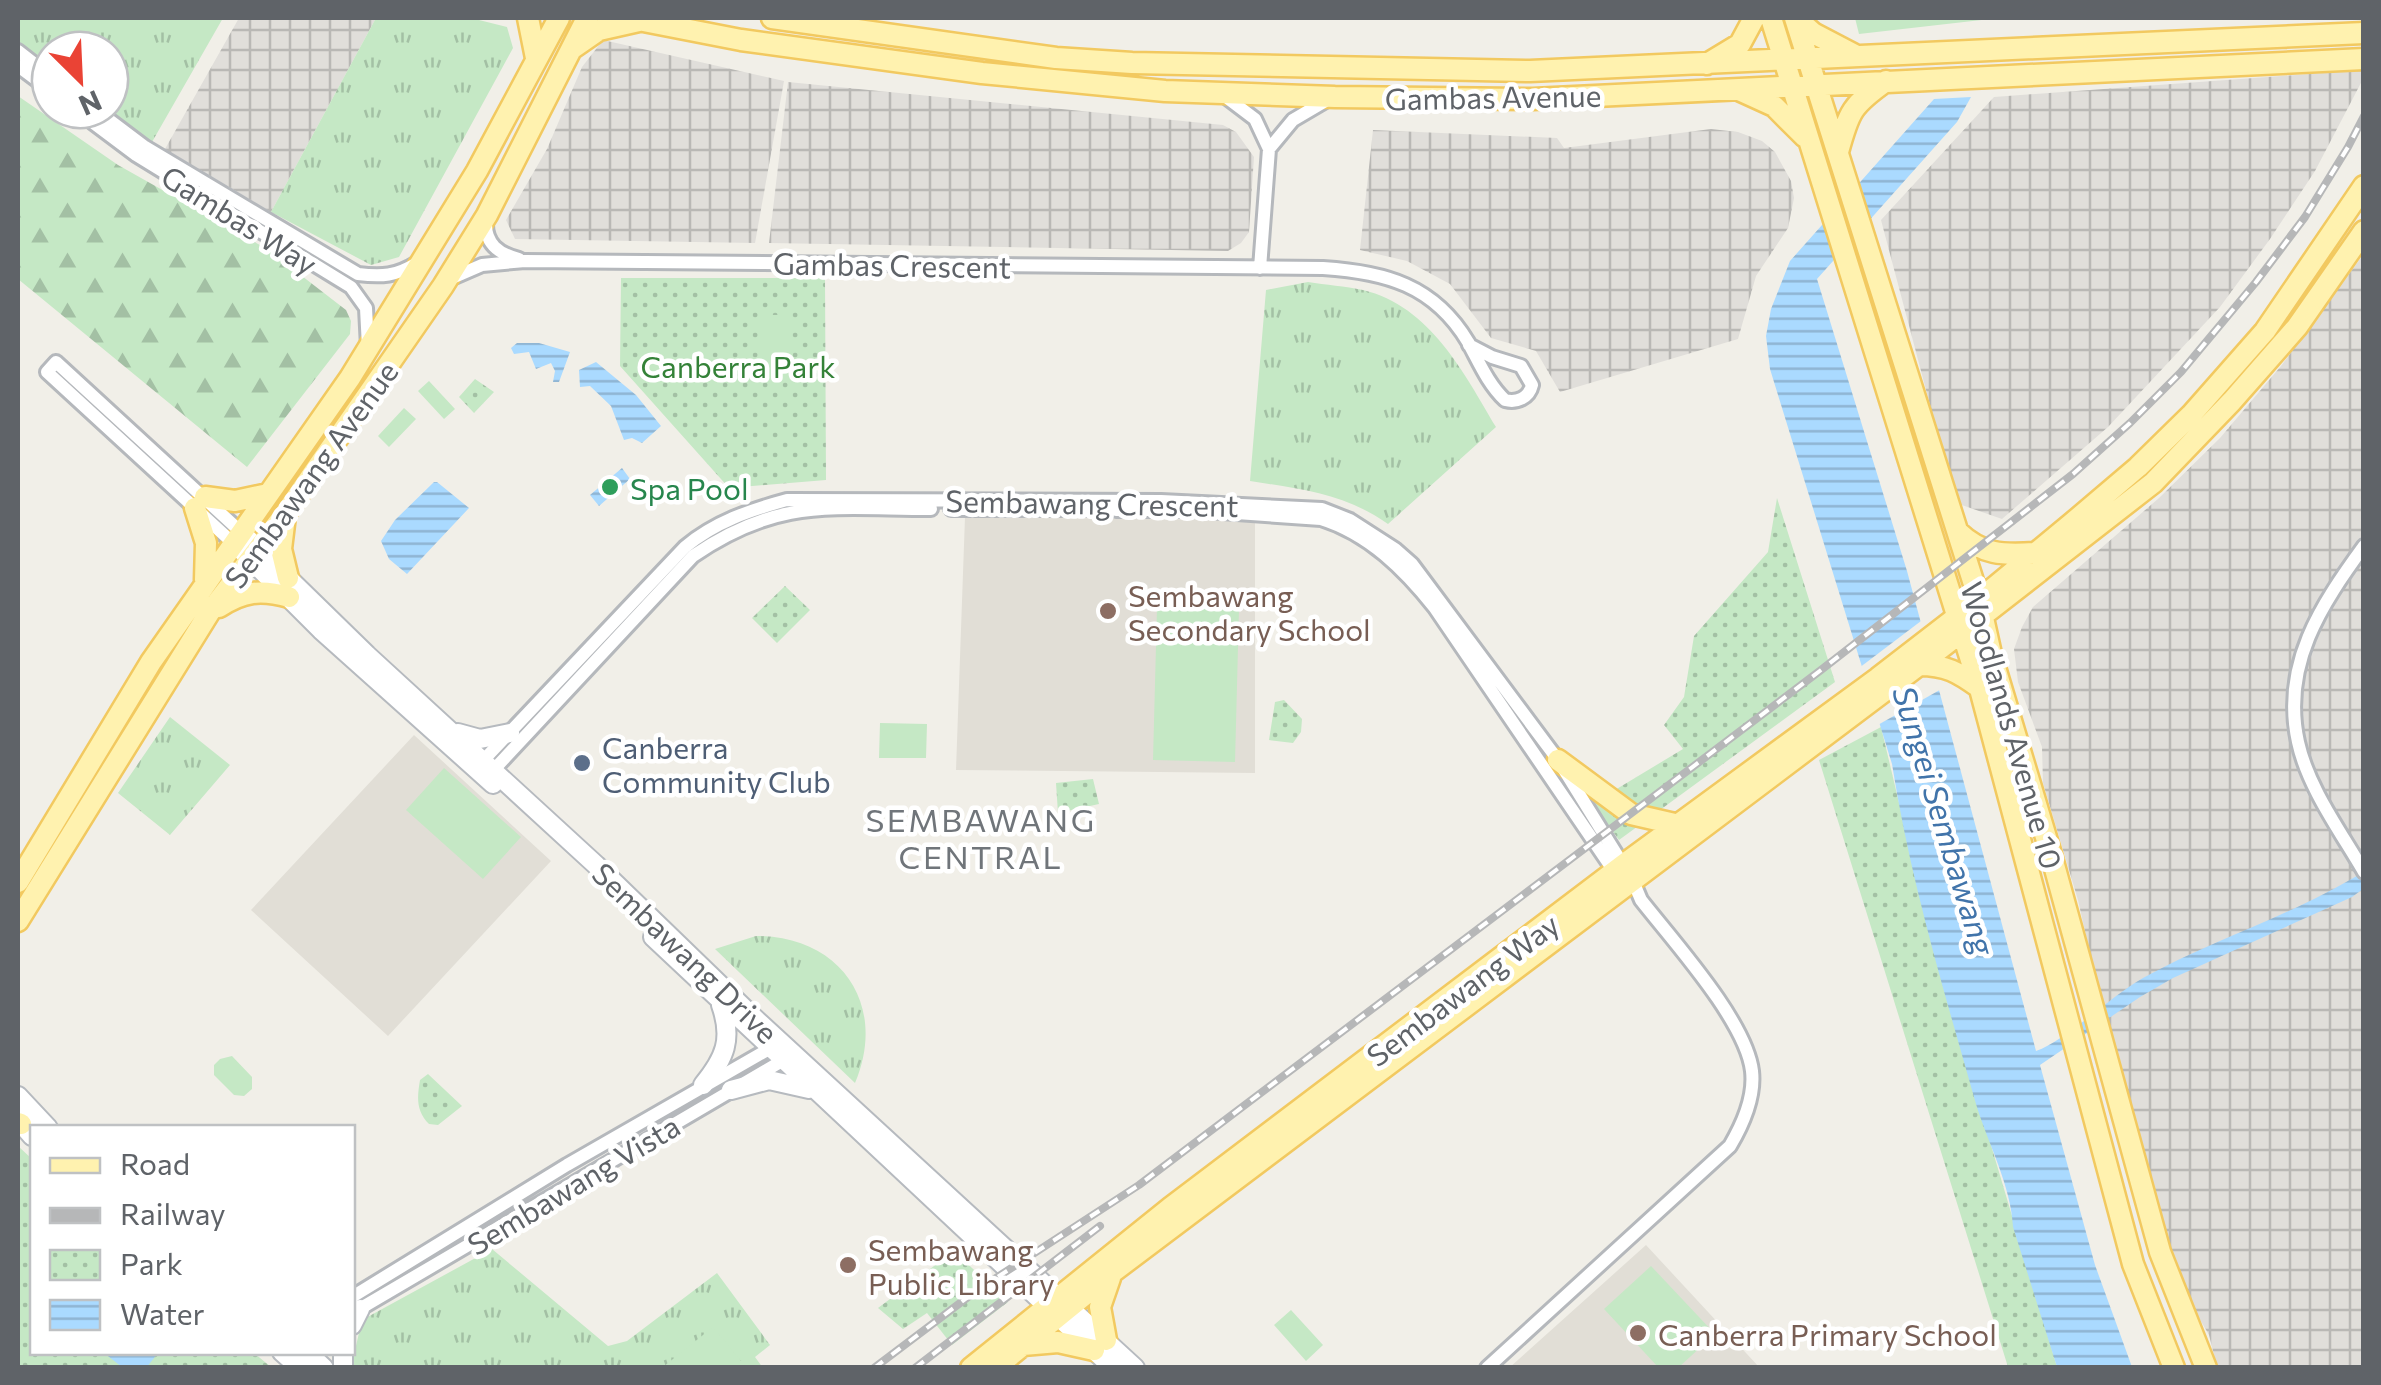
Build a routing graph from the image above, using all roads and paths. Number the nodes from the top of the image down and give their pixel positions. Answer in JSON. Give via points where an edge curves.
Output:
{"nodes":[{"id":1,"x":528,"y":18,"type":"edge"},
{"id":2,"x":559,"y":18,"type":"edge"},
{"id":3,"x":587,"y":18,"type":"edge"},
{"id":4,"x":772,"y":18,"type":"edge"},
{"id":5,"x":1754,"y":18,"type":"edge"},
{"id":6,"x":1772,"y":18,"type":"edge"},
{"id":7,"x":1795,"y":18,"type":"edge"},
{"id":8,"x":634,"y":19,"type":"edge"},
{"id":9,"x":2364,"y":33,"type":"edge"},
{"id":10,"x":572,"y":49,"type":"junction"},
{"id":11,"x":536,"y":58,"type":"junction"},
{"id":12,"x":1056,"y":58,"type":"junction"},
{"id":13,"x":1860,"y":58,"type":"junction"},
{"id":14,"x":1808,"y":60,"type":"junction"},
{"id":15,"x":2362,"y":60,"type":"edge"},
{"id":16,"x":1785,"y":61,"type":"junction"},
{"id":17,"x":1132,"y":63,"type":"junction"},
{"id":18,"x":1706,"y":65,"type":"junction"},
{"id":19,"x":1054,"y":80,"type":"junction"},
{"id":20,"x":1886,"y":81,"type":"junction"},
{"id":21,"x":1816,"y":84,"type":"junction"},
{"id":22,"x":1792,"y":85,"type":"junction"},
{"id":23,"x":1128,"y":87,"type":"junction"},
{"id":24,"x":1733,"y":88,"type":"junction"},
{"id":25,"x":1220,"y":93,"type":"junction"},
{"id":26,"x":1335,"y":97,"type":"junction"},
{"id":27,"x":103,"y":130,"type":"edge"},
{"id":28,"x":122,"y":130,"type":"edge"},
{"id":29,"x":1810,"y":142,"type":"junction"},
{"id":30,"x":1269,"y":149,"type":"junction"},
{"id":31,"x":1838,"y":154,"type":"junction"},
{"id":32,"x":2364,"y":186,"type":"edge"},
{"id":33,"x":486,"y":215,"type":"junction"},
{"id":34,"x":2364,"y":230,"type":"edge"},
{"id":35,"x":424,"y":259,"type":"junction"},
{"id":36,"x":525,"y":261,"type":"junction"},
{"id":37,"x":1260,"y":268,"type":"junction"},
{"id":38,"x":443,"y":286,"type":"junction"},
{"id":39,"x":1470,"y":345,"type":"junction"},
{"id":40,"x":368,"y":349,"type":"junction"},
{"id":41,"x":268,"y":494,"type":"junction"},
{"id":42,"x":200,"y":503,"type":"junction"},
{"id":43,"x":286,"y":514,"type":"junction"},
{"id":44,"x":1957,"y":530,"type":"junction"},
{"id":45,"x":237,"y":537,"type":"junction"},
{"id":46,"x":2364,"y":546,"type":"edge"},
{"id":47,"x":2034,"y":553,"type":"junction"},
{"id":48,"x":254,"y":555,"type":"junction"},
{"id":49,"x":205,"y":582,"type":"junction"},
{"id":50,"x":2025,"y":583,"type":"junction"},
{"id":51,"x":288,"y":587,"type":"junction"},
{"id":52,"x":1981,"y":608,"type":"junction"},
{"id":53,"x":209,"y":613,"type":"junction"},
{"id":54,"x":1960,"y":623,"type":"junction"},
{"id":55,"x":1932,"y":645,"type":"junction"},
{"id":56,"x":1991,"y":654,"type":"junction"},
{"id":57,"x":1918,"y":666,"type":"junction"},
{"id":58,"x":1980,"y":689,"type":"junction"},
{"id":59,"x":1846,"y":710,"type":"junction"},
{"id":60,"x":448,"y":728,"type":"junction"},
{"id":61,"x":510,"y":733,"type":"junction"},
{"id":62,"x":1558,"y":760,"type":"junction"},
{"id":63,"x":485,"y":769,"type":"junction"},
{"id":64,"x":1679,"y":825,"type":"junction"},
{"id":65,"x":2363,"y":871,"type":"edge"},
{"id":66,"x":1626,"y":879,"type":"junction"},
{"id":67,"x":18,"y":882,"type":"edge"},
{"id":68,"x":18,"y":921,"type":"edge"},
{"id":69,"x":720,"y":1003,"type":"junction"},
{"id":70,"x":781,"y":1051,"type":"junction"},
{"id":71,"x":703,"y":1086,"type":"junction"},
{"id":72,"x":731,"y":1090,"type":"junction"},
{"id":73,"x":814,"y":1090,"type":"junction"},
{"id":74,"x":18,"y":1096,"type":"edge"},
{"id":75,"x":45,"y":1125,"type":"edge"},
{"id":76,"x":1170,"y":1208,"type":"junction"},
{"id":77,"x":1199,"y":1209,"type":"junction"},
{"id":78,"x":1646,"y":1223,"type":"junction"},
{"id":79,"x":1114,"y":1272,"type":"junction"},
{"id":80,"x":1057,"y":1306,"type":"junction"},
{"id":81,"x":355,"y":1310,"type":"edge"},
{"id":82,"x":355,"y":1310,"type":"edge"},
{"id":83,"x":1022,"y":1345,"type":"junction"},
{"id":84,"x":1100,"y":1345,"type":"junction"},
{"id":85,"x":971,"y":1368,"type":"edge"},
{"id":86,"x":995,"y":1368,"type":"edge"},
{"id":87,"x":1113,"y":1368,"type":"edge"},
{"id":88,"x":1135,"y":1368,"type":"edge"},
{"id":89,"x":1487,"y":1368,"type":"edge"},
{"id":90,"x":1498,"y":1368,"type":"edge"},
{"id":91,"x":2174,"y":1368,"type":"edge"},
{"id":92,"x":2206,"y":1368,"type":"edge"}],
"edges":[{"from":1,"to":11,"type":"main road"},
{"from":2,"to":11,"type":"main road","name":"Sembawang Avenue"},
{"from":3,"to":10,"type":"main road","name":"Sembawang Avenue"},
{"from":4,"to":12,"type":"main road","name":"Gambas Avenue"},
{"from":5,"to":18,"type":"main road","via":[[1740,44]]},
{"from":6,"to":16,"type":"main road","name":"Woodlands Avenue 10"},
{"from":7,"to":13,"type":"main road"},
{"from":7,"to":14,"type":"main road","name":"Woodlands Avenue 10"},
{"from":8,"to":10,"type":"main road","via":[[599,30]]},
{"from":8,"to":19,"type":"main road","name":"Gambas Avenue"},
{"from":9,"to":13,"type":"main road","name":"Gambas Avenue"},
{"from":10,"to":33,"type":"main road","name":"Sembawang Avenue"},
{"from":11,"to":35,"type":"main road","name":"Sembawang Avenue"},
{"from":12,"to":17,"type":"main road","name":"Gambas Avenue"},
{"from":12,"to":19,"type":"main road","via":[[1068,72]]},
{"from":13,"to":14,"type":"main road","name":"Gambas Avenue"},
{"from":14,"to":16,"type":"main road","name":"Gambas Avenue"},
{"from":14,"to":21,"type":"main road","name":"Woodlands Avenue 10"},
{"from":15,"to":20,"type":"main road","name":"Gambas Avenue"},
{"from":16,"to":18,"type":"main road","name":"Gambas Avenue"},
{"from":16,"to":22,"type":"main road","name":"Woodlands Avenue 10"},
{"from":17,"to":18,"type":"main road","name":"Gambas Avenue","via":[[1530,71]]},
{"from":17,"to":23,"type":"main road","via":[[1117,73]]},
{"from":19,"to":23,"type":"main road","name":"Gambas Avenue"},
{"from":20,"to":21,"type":"main road","name":"Gambas Avenue"},
{"from":20,"to":31,"type":"main road","via":[[1857,102]]},
{"from":21,"to":22,"type":"main road","name":"Gambas Avenue"},
{"from":21,"to":31,"type":"main road","name":"Woodlands Avenue 10"},
{"from":22,"to":24,"type":"main road","name":"Gambas Avenue"},
{"from":22,"to":29,"type":"main road","name":"Woodlands Avenue 10"},
{"from":23,"to":25,"type":"main road","name":"Gambas Avenue"},
{"from":24,"to":26,"type":"main road","name":"Gambas Avenue","via":[[1533,99]]},
{"from":24,"to":29,"type":"main road","via":[[1774,106]]},
{"from":25,"to":26,"type":"main road","name":"Gambas Avenue"},
{"from":25,"to":30,"type":"street","via":[[1254,119]]},
{"from":26,"to":30,"type":"street","via":[[1292,120]]},
{"from":27,"to":40,"type":"street","name":"Gambas Way","via":[[351,288],[366,308]]},
{"from":28,"to":35,"type":"street","name":"Gambas Way","via":[[358,274],[402,273]]},
{"from":29,"to":54,"type":"main road","name":"Woodlands Avenue 10"},
{"from":30,"to":37,"type":"street"},
{"from":31,"to":44,"type":"main road","name":"Woodlands Avenue 10"},
{"from":32,"to":47,"type":"main road","via":[[2274,320],[2192,415]]},
{"from":33,"to":36,"type":"street","via":[[492,246]]},
{"from":33,"to":38,"type":"main road","name":"Sembawang Avenue"},
{"from":34,"to":50,"type":"main road","via":[[2296,327],[2232,401],[2153,482]]},
{"from":35,"to":40,"type":"main road","name":"Sembawang Avenue"},
{"from":36,"to":37,"type":"street","name":"Gambas Crescent"},
{"from":36,"to":38,"type":"street","name":"Gambas Crescent","via":[[464,270]]},
{"from":37,"to":39,"type":"street","name":"Gambas Crescent","via":[[1386,276],[1434,302]]},
{"from":38,"to":43,"type":"main road","name":"Sembawang Avenue"},
{"from":39,"to":39,"type":"street","name":"Gambas Crescent","via":[[1521,366],[1532,385],[1528,394],[1505,400]]},
{"from":40,"to":41,"type":"main road","name":"Sembawang Avenue"},
{"from":41,"to":42,"type":"main road"},
{"from":41,"to":45,"type":"main road","name":"Sembawang Avenue"},
{"from":42,"to":42,"type":"street","via":[[47,372],[56,362]]},
{"from":42,"to":45,"type":"street"},
{"from":42,"to":49,"type":"main road"},
{"from":43,"to":48,"type":"main road","name":"Sembawang Avenue"},
{"from":43,"to":51,"type":"main road"},
{"from":44,"to":47,"type":"main road","via":[[1998,556]]},
{"from":44,"to":52,"type":"main road","name":"Woodlands Avenue 10"},
{"from":45,"to":48,"type":"main road","name":"Sembawang Drive"},
{"from":45,"to":49,"type":"main road","name":"Sembawang Avenue"},
{"from":46,"to":65,"type":"street","via":[[2309,629],[2295,716],[2310,775]]},
{"from":47,"to":52,"type":"main road"},
{"from":48,"to":51,"type":"main road","name":"Sembawang Drive"},
{"from":48,"to":53,"type":"main road","name":"Sembawang Avenue"},
{"from":49,"to":67,"type":"main road","name":"Sembawang Avenue"},
{"from":50,"to":52,"type":"main road"},
{"from":50,"to":56,"type":"main road","via":[[2006,608]]},
{"from":51,"to":53,"type":"main road","via":[[234,597]]},
{"from":51,"to":60,"type":"main road","name":"Sembawang Drive"},
{"from":51,"to":63,"type":"main road","name":"Sembawang Drive","via":[[321,630]]},
{"from":52,"to":54,"type":"main road","name":"Sembawang Way"},
{"from":52,"to":56,"type":"main road","name":"Woodlands Avenue 10"},
{"from":53,"to":68,"type":"main road","name":"Sembawang Avenue"},
{"from":54,"to":55,"type":"main road","name":"Sembawang Way"},
{"from":54,"to":58,"type":"main road","name":"Woodlands Avenue 10"},
{"from":55,"to":57,"type":"main road","name":"Sembawang Way"},
{"from":55,"to":59,"type":"main road","name":"Sembawang Way"},
{"from":56,"to":92,"type":"main road","name":"Woodlands Avenue 10","via":[[2160,1252]]},
{"from":57,"to":58,"type":"main road","via":[[1956,670]]},
{"from":57,"to":59,"type":"main road","name":"Sembawang Way"},
{"from":58,"to":91,"type":"main road","name":"Woodlands Avenue 10","via":[[2133,1264]]},
{"from":59,"to":64,"type":"main road","name":"Sembawang Way"},
{"from":59,"to":66,"type":"main road","name":"Sembawang Way"},
{"from":60,"to":61,"type":"main road","via":[[470,738]]},
{"from":60,"to":63,"type":"main road","name":"Sembawang Drive"},
{"from":61,"to":62,"type":"street","name":"Sembawang Crescent","via":[[685,547],[754,508],[787,500],[1208,502],[1322,509],[1395,549]]},
{"from":61,"to":63,"type":"street","name":"Sembawang Crescent"},
{"from":62,"to":64,"type":"main road","via":[[1631,814]]},
{"from":62,"to":66,"type":"street","name":"Sembawang Crescent"},
{"from":63,"to":66,"type":"street","name":"Sembawang Crescent","via":[[693,556],[768,516],[803,508],[947,508],[1194,510],[1321,519],[1384,553],[1421,590]]},
{"from":63,"to":69,"type":"main road","name":"Sembawang Drive"},
{"from":63,"to":70,"type":"main road","name":"Sembawang Drive"},
{"from":64,"to":66,"type":"main road","name":"Sembawang Way"},
{"from":66,"to":76,"type":"main road","name":"Sembawang Way"},
{"from":66,"to":77,"type":"main road","name":"Sembawang Way"},
{"from":66,"to":78,"type":"street","via":[[1728,1016],[1752,1072],[1746,1114],[1730,1146]]},
{"from":69,"to":70,"type":"main road","name":"Sembawang Drive"},
{"from":69,"to":71,"type":"main road","via":[[729,1038]]},
{"from":70,"to":71,"type":"street","name":"Sembawang Vista"},
{"from":70,"to":72,"type":"street","name":"Sembawang Vista"},
{"from":70,"to":73,"type":"main road","name":"Sembawang Drive"},
{"from":70,"to":80,"type":"main road","name":"Sembawang Drive"},
{"from":71,"to":81,"type":"street","name":"Sembawang Vista"},
{"from":72,"to":73,"type":"main road","via":[[779,1080]]},
{"from":72,"to":82,"type":"street","name":"Sembawang Vista"},
{"from":73,"to":80,"type":"main road","name":"Sembawang Drive"},
{"from":74,"to":75,"type":"main road"},
{"from":76,"to":77,"type":"main road","via":[[1181,1215]]},
{"from":76,"to":80,"type":"main road","name":"Sembawang Way"},
{"from":77,"to":79,"type":"main road","name":"Sembawang Way"},
{"from":78,"to":89,"type":"street"},
{"from":78,"to":90,"type":"street"},
{"from":79,"to":80,"type":"main road","name":"Sembawang Way"},
{"from":79,"to":84,"type":"main road","via":[[1100,1307]]},
{"from":80,"to":83,"type":"main road","name":"Sembawang Way"},
{"from":80,"to":84,"type":"main road","name":"Sembawang Drive"},
{"from":80,"to":85,"type":"main road","name":"Sembawang Way"},
{"from":83,"to":84,"type":"main road"},
{"from":83,"to":86,"type":"main road","name":"Sembawang Way"},
{"from":84,"to":87,"type":"main road","name":"Sembawang Drive"},
{"from":84,"to":88,"type":"main road","name":"Sembawang Drive"}]}
